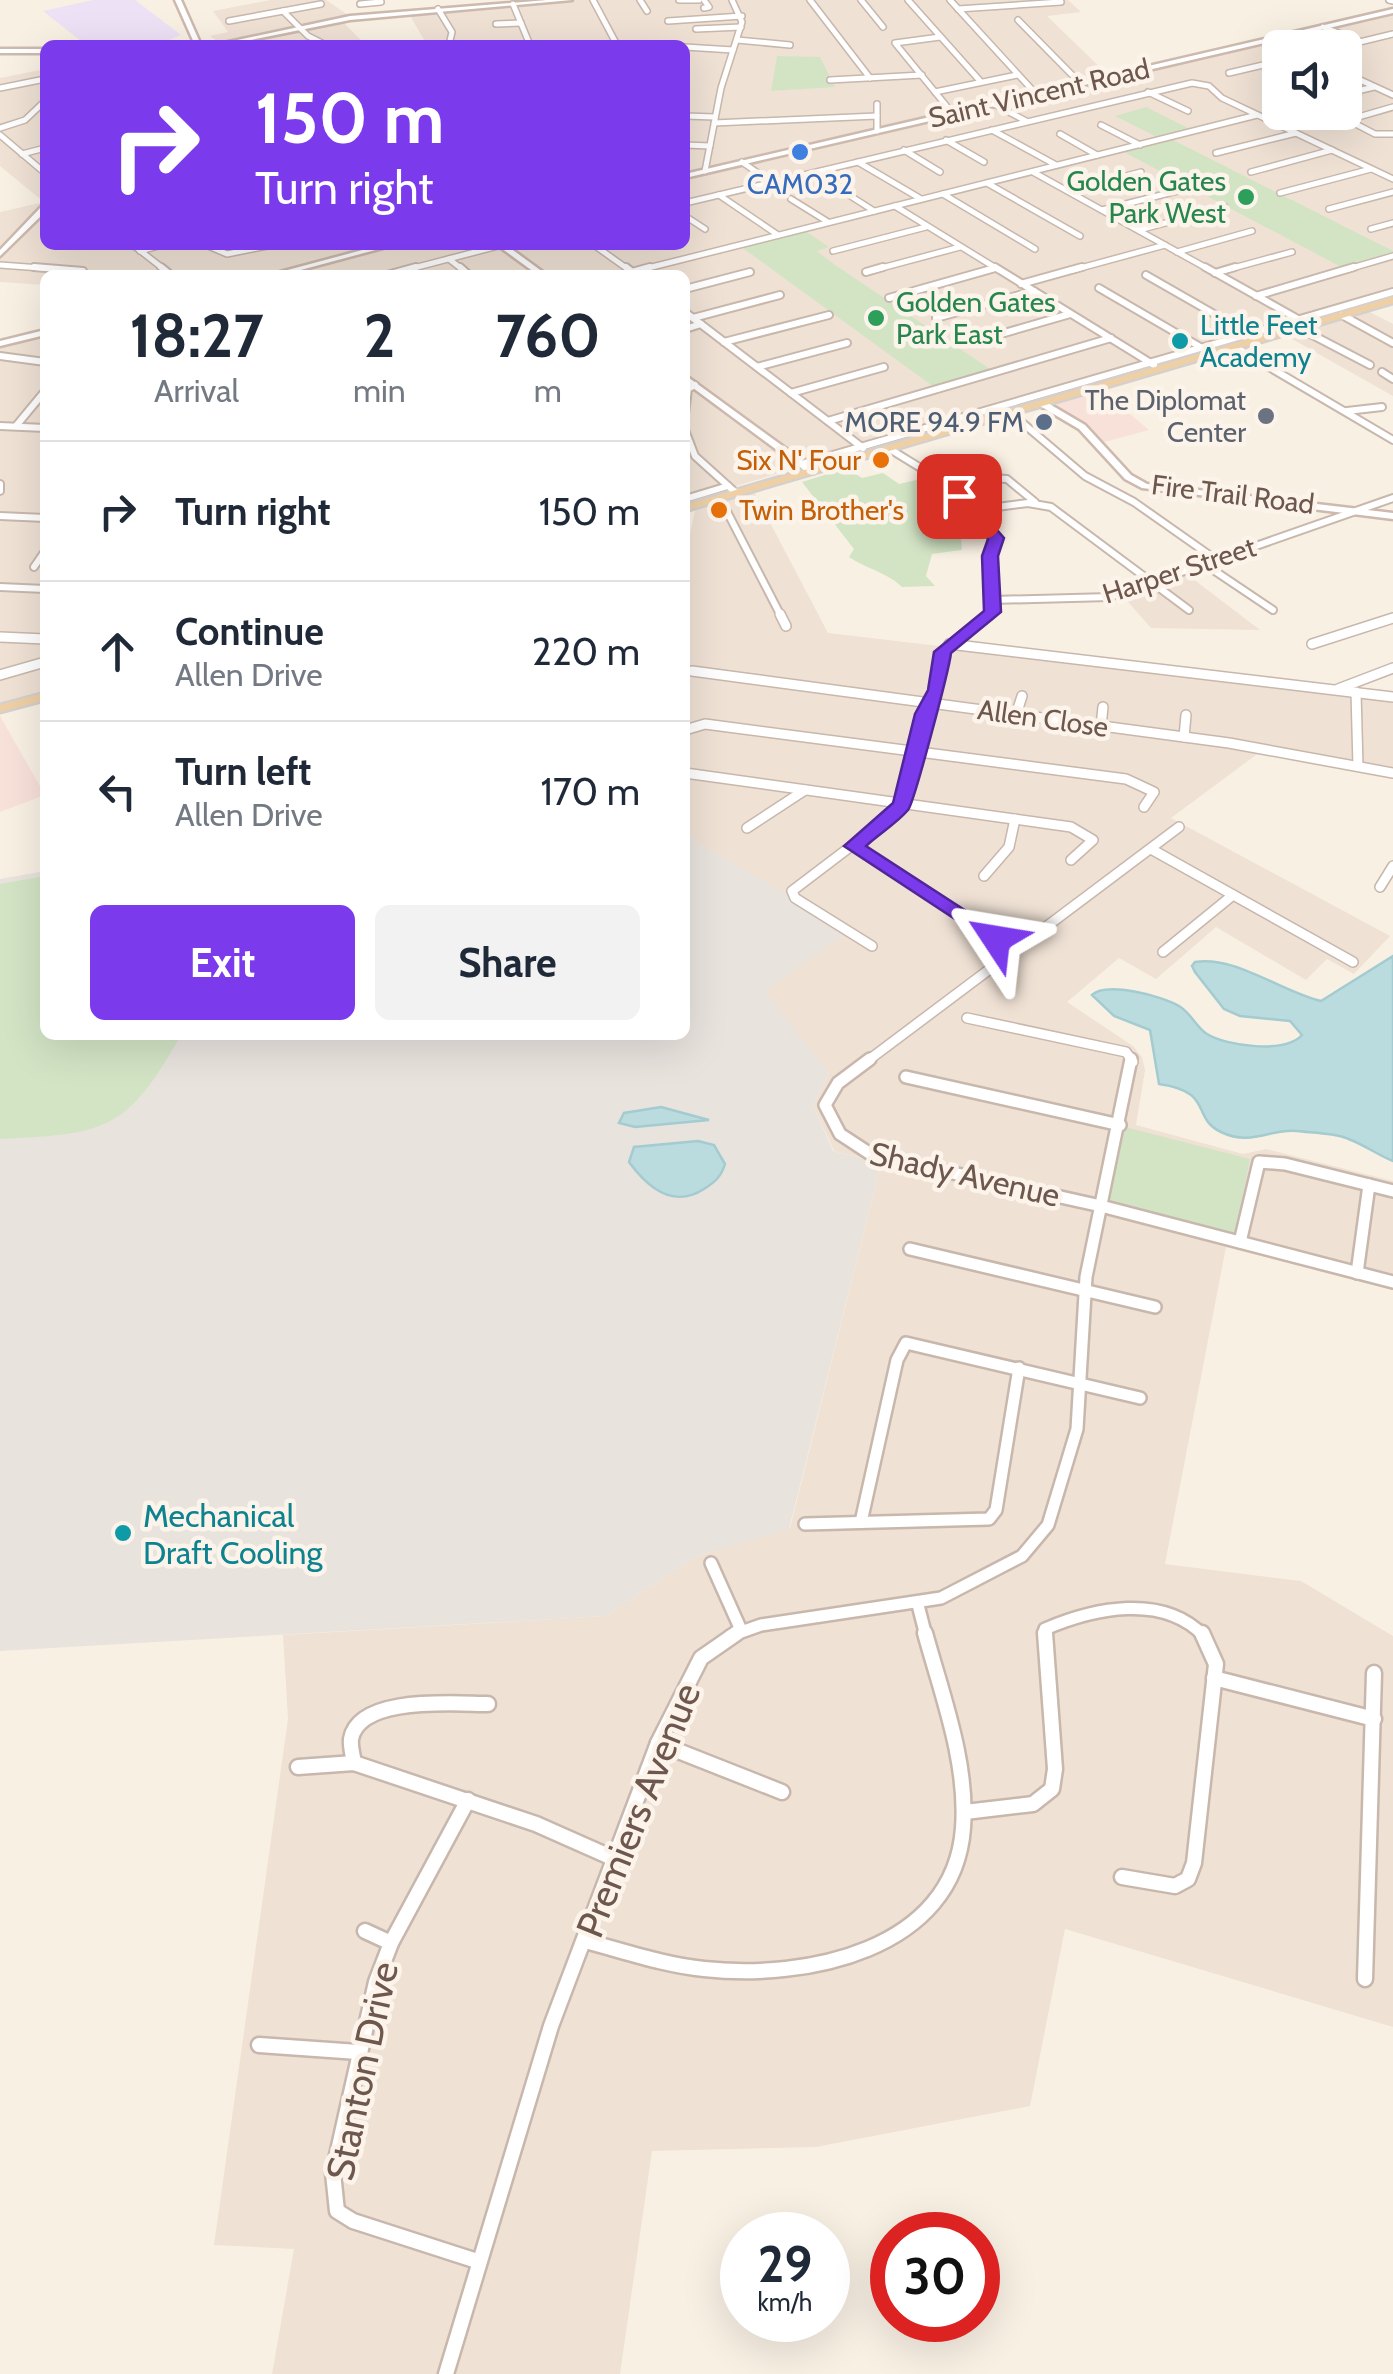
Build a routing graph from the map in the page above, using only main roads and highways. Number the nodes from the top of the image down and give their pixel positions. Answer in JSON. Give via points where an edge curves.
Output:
{"nodes":[{"id":1,"x":1393,"y":296,"type":"edge"},
{"id":2,"x":690,"y":507,"type":"edge"},
{"id":3,"x":40,"y":697,"type":"edge"},
{"id":4,"x":0,"y":709,"type":"edge"}],
"edges":[{"from":1,"to":2,"type":"main road"},
{"from":3,"to":4,"type":"main road"}]}
